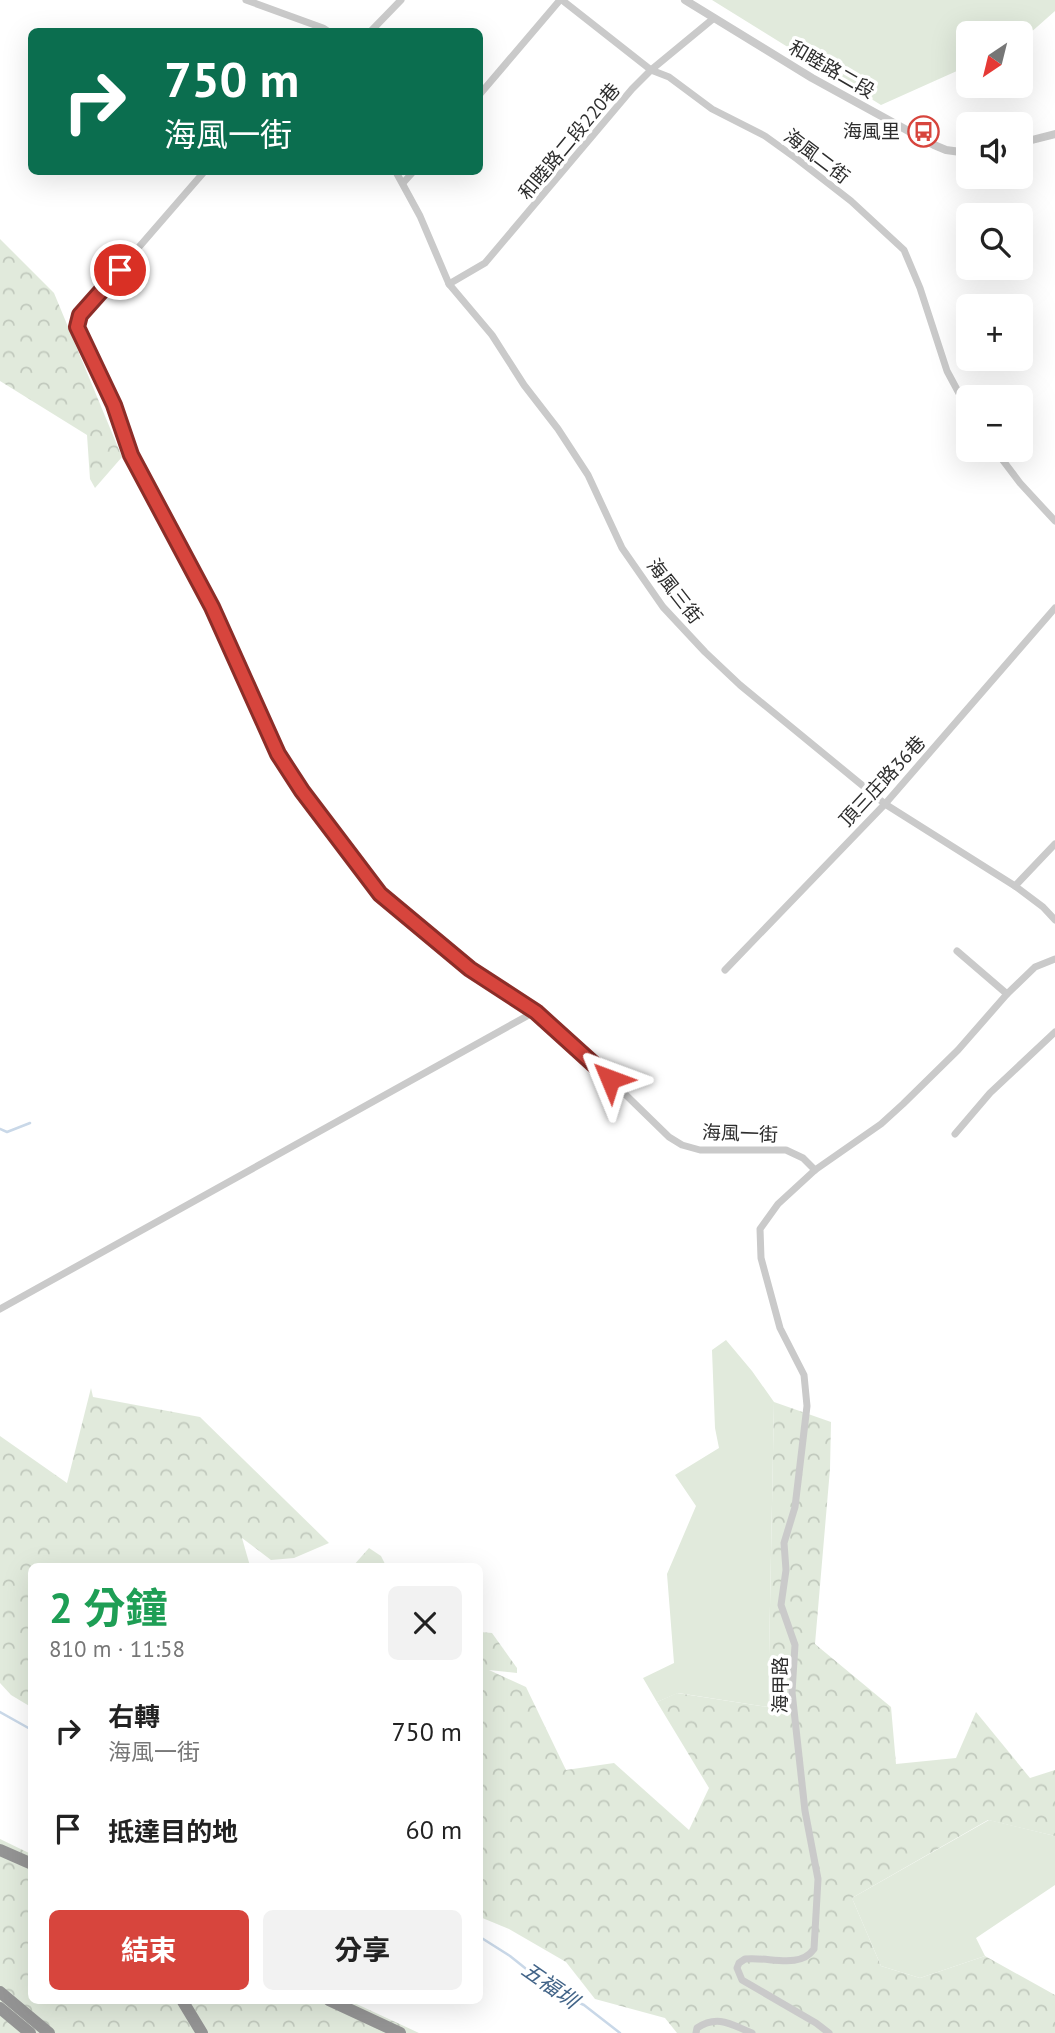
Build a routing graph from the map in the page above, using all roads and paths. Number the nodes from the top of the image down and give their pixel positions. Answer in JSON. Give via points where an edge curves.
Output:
{"nodes":[{"id":1,"x":246,"y":0,"type":"edge"},
{"id":2,"x":401,"y":0,"type":"edge"},
{"id":3,"x":561,"y":0,"type":"edge"},
{"id":4,"x":685,"y":0,"type":"edge"},
{"id":5,"x":715,"y":18,"type":"junction"},
{"id":6,"x":324,"y":28,"type":"edge"},
{"id":7,"x":374,"y":28,"type":"edge"},
{"id":8,"x":651,"y":70,"type":"junction"},
{"id":9,"x":483,"y":91,"type":"edge"},
{"id":10,"x":1055,"y":134,"type":"edge"},
{"id":11,"x":1033,"y":140,"type":"edge"},
{"id":12,"x":956,"y":151,"type":"edge"},
{"id":13,"x":201,"y":175,"type":"edge"},
{"id":14,"x":398,"y":175,"type":"edge"},
{"id":15,"x":410,"y":175,"type":"edge"},
{"id":16,"x":403,"y":183,"type":"junction"},
{"id":17,"x":449,"y":284,"type":"junction"},
{"id":18,"x":956,"y":388,"type":"edge"},
{"id":19,"x":1004,"y":462,"type":"edge"},
{"id":20,"x":1055,"y":522,"type":"edge"},
{"id":21,"x":1055,"y":608,"type":"edge"},
{"id":22,"x":885,"y":804,"type":"junction"},
{"id":23,"x":1055,"y":844,"type":"edge"},
{"id":24,"x":1014,"y":886,"type":"junction"},
{"id":25,"x":1055,"y":920,"type":"edge"},
{"id":26,"x":957,"y":951,"type":"dead end"},
{"id":27,"x":1055,"y":959,"type":"edge"},
{"id":28,"x":725,"y":970,"type":"dead end"},
{"id":29,"x":1007,"y":994,"type":"junction"},
{"id":30,"x":536,"y":1012,"type":"junction"},
{"id":31,"x":1055,"y":1032,"type":"edge"},
{"id":32,"x":955,"y":1134,"type":"dead end"},
{"id":33,"x":815,"y":1170,"type":"junction"},
{"id":34,"x":0,"y":1309,"type":"edge"},
{"id":35,"x":5,"y":1853,"type":"edge"},
{"id":36,"x":28,"y":1865,"type":"edge"},
{"id":37,"x":0,"y":1993,"type":"edge"},
{"id":38,"x":184,"y":2004,"type":"edge"},
{"id":39,"x":338,"y":2004,"type":"edge"},
{"id":40,"x":0,"y":2008,"type":"edge"},
{"id":41,"x":30,"y":2033,"type":"edge"},
{"id":42,"x":50,"y":2033,"type":"edge"},
{"id":43,"x":202,"y":2033,"type":"edge"},
{"id":44,"x":400,"y":2033,"type":"edge"},
{"id":45,"x":696,"y":2033,"type":"edge"},
{"id":46,"x":752,"y":2033,"type":"edge"},
{"id":47,"x":829,"y":2033,"type":"edge"}],
"edges":[{"from":1,"to":6,"type":"street"},
{"from":2,"to":7,"type":"street"},
{"from":3,"to":8,"type":"street","name":"海風二街"},
{"from":3,"to":9,"type":"street"},
{"from":4,"to":5,"type":"street","name":"和睦路二段"},
{"from":5,"to":8,"type":"street","name":"和睦路二段220巷"},
{"from":5,"to":12,"type":"street","name":"和睦路二段","via":[[812,78],[934,145]]},
{"from":8,"to":17,"type":"street","name":"和睦路二段220巷","via":[[485,262]]},
{"from":8,"to":18,"type":"street","name":"海風二街","via":[[765,136],[851,201],[904,250]]},
{"from":10,"to":11,"type":"street"},
{"from":13,"to":30,"type":"street","name":"海風一街","via":[[80,315],[77,327],[114,405],[131,455],[212,607],[278,754],[302,791],[380,894],[470,969]]},
{"from":14,"to":16,"type":"street","name":"海風三街"},
{"from":15,"to":16,"type":"street"},
{"from":16,"to":17,"type":"street","name":"海風三街"},
{"from":17,"to":22,"type":"street","name":"海風三街","via":[[492,335],[573,452],[622,548],[663,607],[740,685]]},
{"from":19,"to":20,"type":"street"},
{"from":21,"to":22,"type":"street","name":"頂三庄路36巷"},
{"from":22,"to":24,"type":"street","name":"海風三街"},
{"from":22,"to":28,"type":"street","name":"頂三庄路36巷"},
{"from":23,"to":24,"type":"street"},
{"from":24,"to":25,"type":"street","name":"海風三街"},
{"from":26,"to":29,"type":"street"},
{"from":27,"to":29,"type":"street","via":[[1035,967]]},
{"from":29,"to":33,"type":"street","via":[[889,1118]]},
{"from":30,"to":33,"type":"street","name":"海風一街","via":[[669,1138],[700,1150],[786,1150]]},
{"from":30,"to":34,"type":"street"},
{"from":31,"to":32,"type":"street","via":[[990,1093]]},
{"from":33,"to":47,"type":"street","name":"海甲路","via":[[778,1203],[760,1229],[761,1258],[780,1328],[804,1375],[807,1406],[795,1507],[784,1543],[781,1605],[795,1645],[792,1692],[805,1811],[818,1879],[816,1933],[808,1957],[798,1961],[745,1959],[737,1968],[743,1980]]},
{"from":35,"to":36,"type":"highway"},
{"from":37,"to":42,"type":"highway"},
{"from":38,"to":43,"type":"highway"},
{"from":39,"to":44,"type":"highway"},
{"from":40,"to":41,"type":"highway"},
{"from":45,"to":46,"type":"street","via":[[697,2028],[716,2020]]}]}
